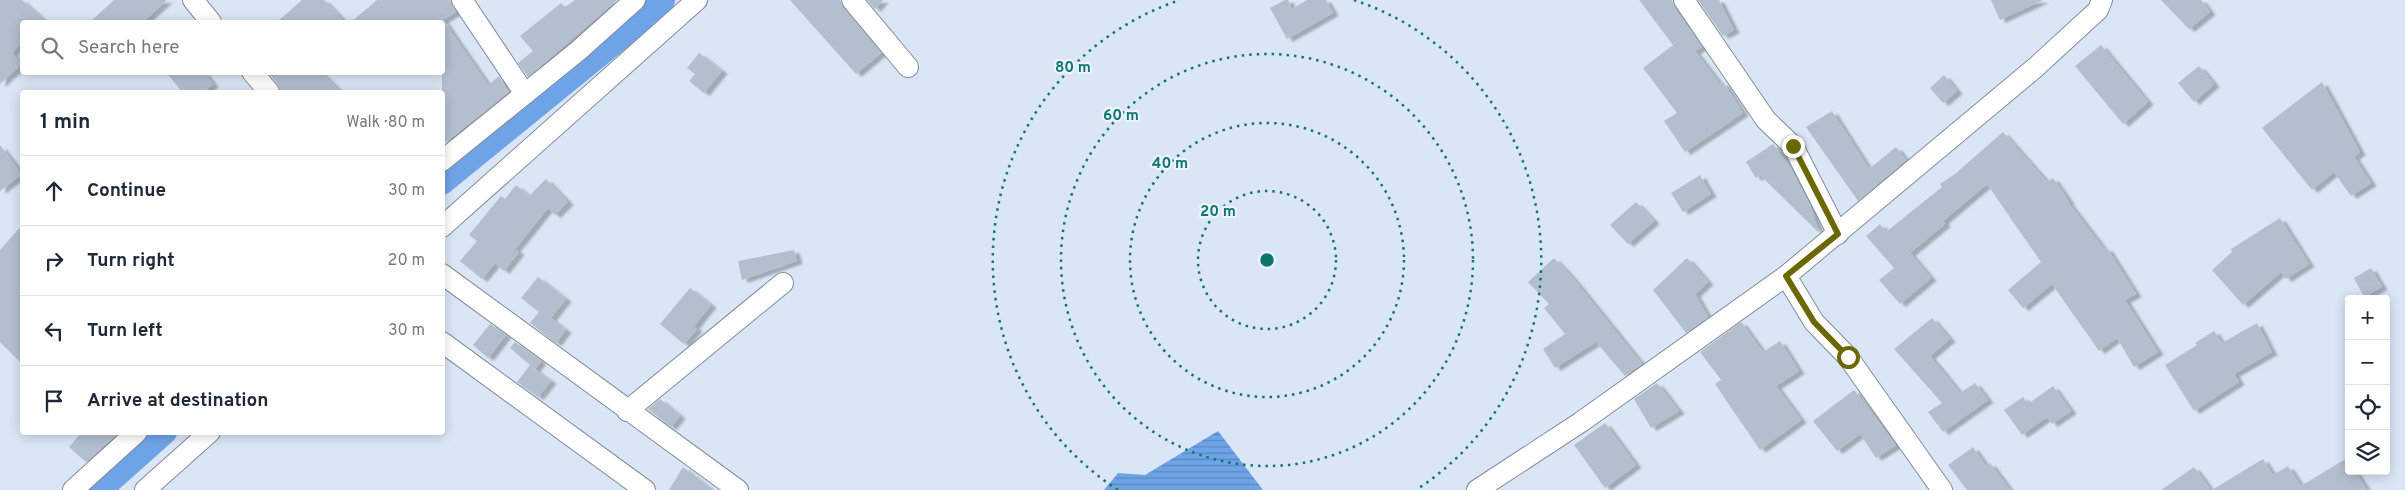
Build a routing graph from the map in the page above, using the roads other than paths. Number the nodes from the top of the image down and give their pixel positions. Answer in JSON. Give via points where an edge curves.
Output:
{"nodes":[{"id":1,"x":193,"y":0,"type":"edge"},
{"id":2,"x":462,"y":0,"type":"edge"},
{"id":3,"x":635,"y":0,"type":"edge"},
{"id":4,"x":697,"y":0,"type":"edge"},
{"id":5,"x":852,"y":0,"type":"edge"},
{"id":6,"x":1684,"y":0,"type":"edge"},
{"id":7,"x":2102,"y":0,"type":"edge"},
{"id":8,"x":209,"y":20,"type":"edge"},
{"id":9,"x":908,"y":67,"type":"dead end"},
{"id":10,"x":255,"y":75,"type":"edge"},
{"id":11,"x":267,"y":90,"type":"edge"},
{"id":12,"x":525,"y":94,"type":"junction"},
{"id":13,"x":445,"y":159,"type":"edge"},
{"id":14,"x":445,"y":224,"type":"edge"},
{"id":15,"x":1838,"y":234,"type":"junction"},
{"id":16,"x":445,"y":276,"type":"edge"},
{"id":17,"x":1786,"y":276,"type":"junction"},
{"id":18,"x":783,"y":283,"type":"dead end"},
{"id":19,"x":445,"y":344,"type":"edge"},
{"id":20,"x":627,"y":411,"type":"junction"},
{"id":21,"x":134,"y":435,"type":"edge"},
{"id":22,"x":207,"y":435,"type":"edge"},
{"id":23,"x":73,"y":490,"type":"edge"},
{"id":24,"x":145,"y":490,"type":"edge"},
{"id":25,"x":645,"y":490,"type":"edge"},
{"id":26,"x":738,"y":490,"type":"edge"},
{"id":27,"x":1477,"y":490,"type":"edge"},
{"id":28,"x":1942,"y":490,"type":"edge"}],
"edges":[{"from":1,"to":8,"type":"street"},
{"from":2,"to":12,"type":"street"},
{"from":3,"to":12,"type":"street"},
{"from":4,"to":14,"type":"street"},
{"from":5,"to":9,"type":"street"},
{"from":6,"to":15,"type":"street","via":[[1766,120],[1793,146]]},
{"from":7,"to":15,"type":"street","via":[[2098,10],[2036,67]]},
{"from":10,"to":11,"type":"street"},
{"from":12,"to":13,"type":"street"},
{"from":15,"to":17,"type":"street"},
{"from":16,"to":20,"type":"street"},
{"from":17,"to":27,"type":"street","via":[[1581,422]]},
{"from":17,"to":28,"type":"street","via":[[1814,322],[1848,357]]},
{"from":18,"to":20,"type":"street"},
{"from":19,"to":25,"type":"street"},
{"from":20,"to":26,"type":"street"},
{"from":21,"to":23,"type":"street"},
{"from":22,"to":24,"type":"street"}]}
